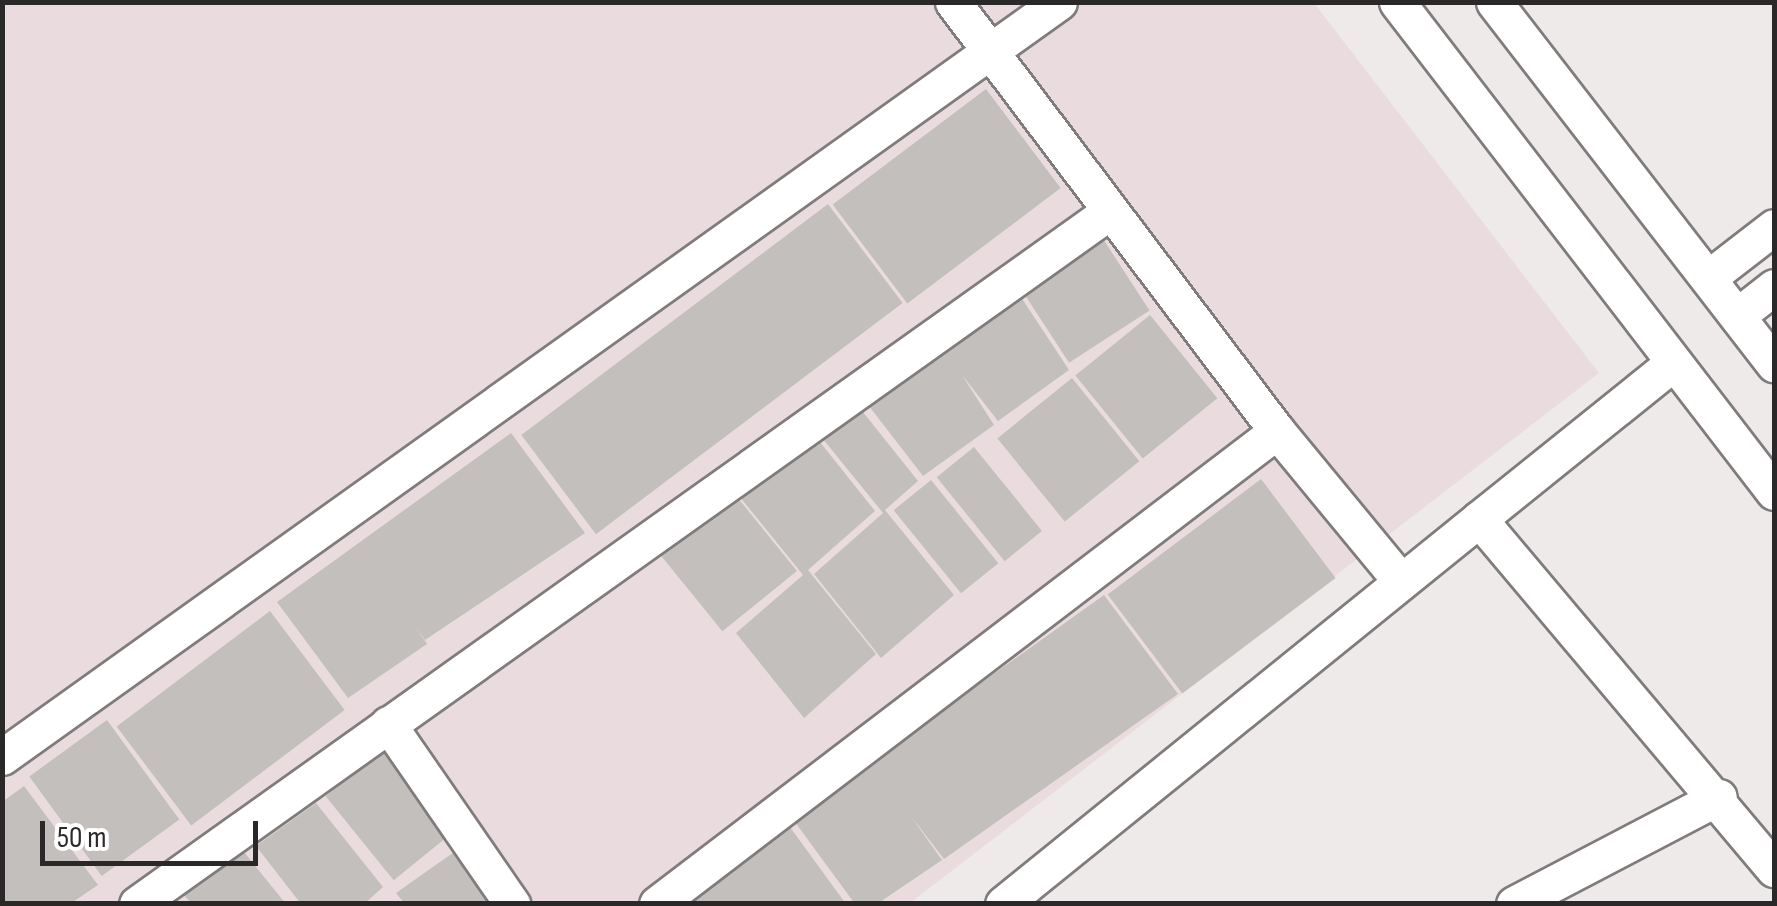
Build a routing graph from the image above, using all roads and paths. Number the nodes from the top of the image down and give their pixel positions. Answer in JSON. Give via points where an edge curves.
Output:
{"nodes":[{"id":1,"x":953,"y":2,"type":"edge"},
{"id":2,"x":1059,"y":2,"type":"edge"},
{"id":3,"x":1397,"y":2,"type":"edge"},
{"id":4,"x":1494,"y":2,"type":"edge"},
{"id":5,"x":989,"y":53,"type":"junction"},
{"id":6,"x":1109,"y":212,"type":"junction"},
{"id":7,"x":1774,"y":227,"type":"edge"},
{"id":8,"x":1708,"y":278,"type":"junction"},
{"id":9,"x":1774,"y":287,"type":"edge"},
{"id":10,"x":1737,"y":316,"type":"junction"},
{"id":11,"x":1674,"y":362,"type":"junction"},
{"id":12,"x":1774,"y":364,"type":"edge"},
{"id":13,"x":1277,"y":431,"type":"junction"},
{"id":14,"x":1774,"y":492,"type":"edge"},
{"id":15,"x":1479,"y":520,"type":"junction"},
{"id":16,"x":1400,"y":580,"type":"junction"},
{"id":17,"x":388,"y":724,"type":"junction"},
{"id":18,"x":2,"y":758,"type":"edge"},
{"id":19,"x":1719,"y":797,"type":"junction"},
{"id":20,"x":1774,"y":870,"type":"edge"},
{"id":21,"x":137,"y":904,"type":"edge"},
{"id":22,"x":512,"y":904,"type":"edge"},
{"id":23,"x":657,"y":904,"type":"edge"},
{"id":24,"x":1003,"y":904,"type":"edge"},
{"id":25,"x":1514,"y":904,"type":"edge"}],
"edges":[{"from":1,"to":5,"type":"street"},
{"from":2,"to":5,"type":"street"},
{"from":3,"to":11,"type":"street"},
{"from":4,"to":8,"type":"street"},
{"from":5,"to":6,"type":"street"},
{"from":5,"to":18,"type":"street"},
{"from":6,"to":13,"type":"street"},
{"from":6,"to":17,"type":"street"},
{"from":7,"to":8,"type":"street"},
{"from":8,"to":10,"type":"street"},
{"from":9,"to":10,"type":"street"},
{"from":10,"to":12,"type":"street"},
{"from":11,"to":14,"type":"street"},
{"from":11,"to":15,"type":"street"},
{"from":13,"to":16,"type":"street"},
{"from":13,"to":23,"type":"street"},
{"from":15,"to":16,"type":"street"},
{"from":15,"to":19,"type":"street"},
{"from":16,"to":24,"type":"street"},
{"from":17,"to":21,"type":"street"},
{"from":17,"to":22,"type":"street"},
{"from":19,"to":20,"type":"street"},
{"from":19,"to":25,"type":"street"}]}
